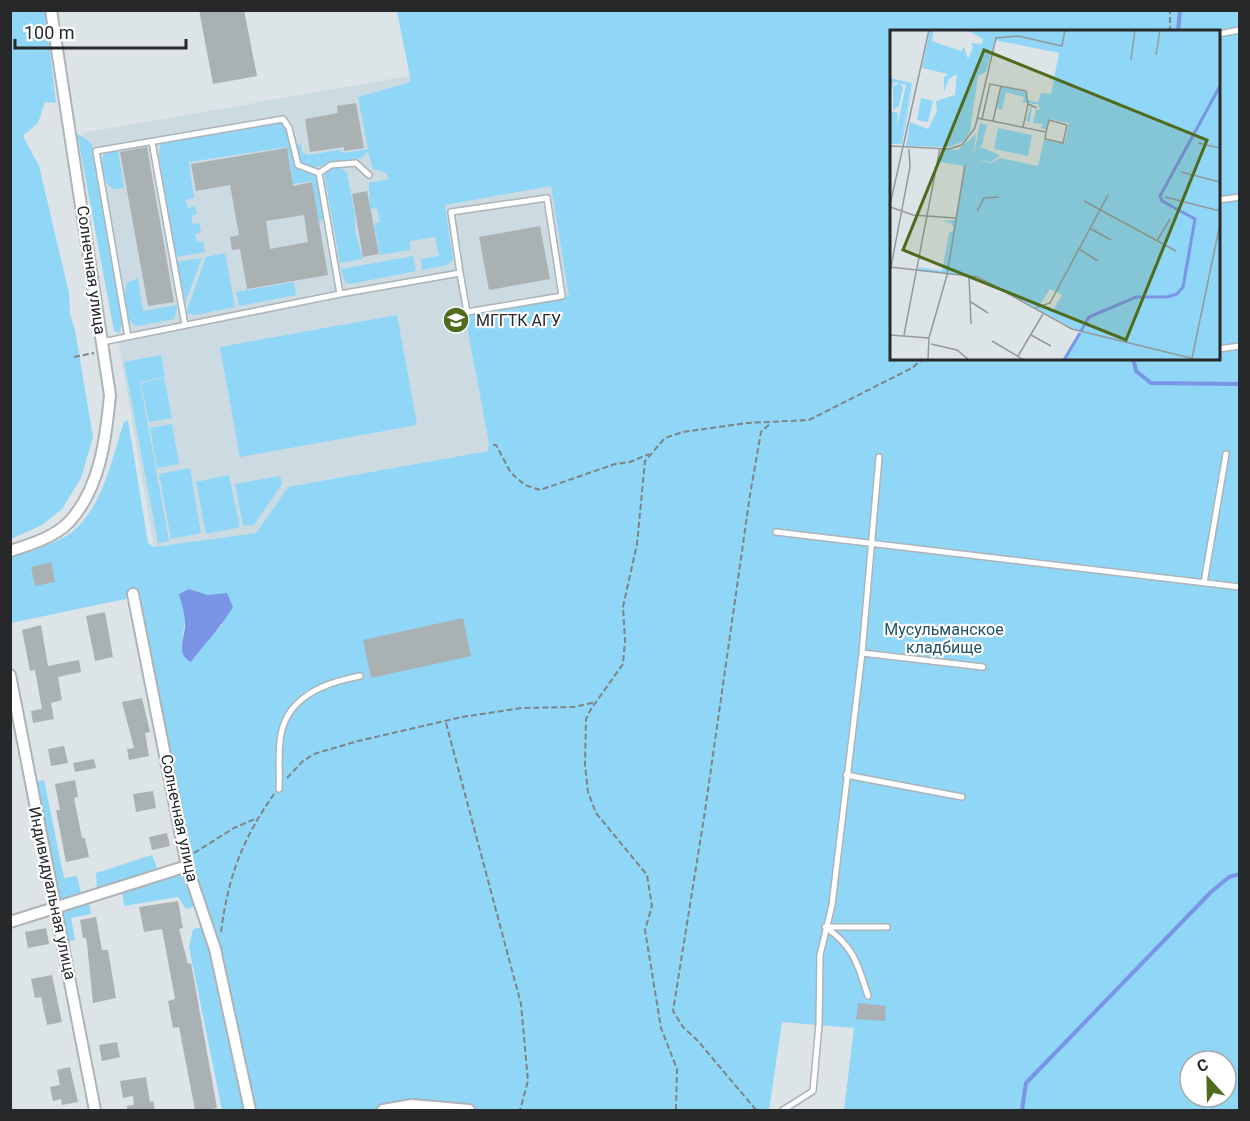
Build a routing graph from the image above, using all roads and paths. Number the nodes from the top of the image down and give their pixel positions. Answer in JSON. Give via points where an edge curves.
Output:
{"nodes":[{"id":1,"x":51,"y":10,"type":"edge"},
{"id":2,"x":1170,"y":10,"type":"edge"},
{"id":3,"x":1170,"y":30,"type":"edge"},
{"id":4,"x":1239,"y":30,"type":"edge"},
{"id":5,"x":1220,"y":34,"type":"edge"},
{"id":6,"x":152,"y":142,"type":"junction"},
{"id":7,"x":319,"y":173,"type":"junction"},
{"id":8,"x":369,"y":175,"type":"dead end"},
{"id":9,"x":1239,"y":197,"type":"edge"},
{"id":10,"x":1220,"y":200,"type":"edge"},
{"id":11,"x":460,"y":273,"type":"junction"},
{"id":12,"x":340,"y":294,"type":"junction"},
{"id":13,"x":185,"y":325,"type":"junction"},
{"id":14,"x":128,"y":337,"type":"junction"},
{"id":15,"x":102,"y":342,"type":"junction"},
{"id":16,"x":1239,"y":346,"type":"edge"},
{"id":17,"x":1220,"y":349,"type":"edge"},
{"id":18,"x":94,"y":353,"type":"dead end"},
{"id":19,"x":74,"y":357,"type":"dead end"},
{"id":20,"x":922,"y":360,"type":"edge"},
{"id":21,"x":771,"y":423,"type":"junction"},
{"id":22,"x":493,"y":445,"type":"dead end"},
{"id":23,"x":649,"y":454,"type":"junction"},
{"id":24,"x":1226,"y":454,"type":"dead end"},
{"id":25,"x":879,"y":457,"type":"dead end"},
{"id":26,"x":776,"y":532,"type":"dead end"},
{"id":27,"x":871,"y":543,"type":"junction"},
{"id":28,"x":10,"y":551,"type":"edge"},
{"id":29,"x":1204,"y":583,"type":"junction"},
{"id":30,"x":1239,"y":587,"type":"edge"},
{"id":31,"x":133,"y":594,"type":"dead end"},
{"id":32,"x":862,"y":653,"type":"junction"},
{"id":33,"x":983,"y":667,"type":"dead end"},
{"id":34,"x":10,"y":675,"type":"edge"},
{"id":35,"x":360,"y":676,"type":"dead end"},
{"id":36,"x":596,"y":702,"type":"junction"},
{"id":37,"x":446,"y":722,"type":"junction"},
{"id":38,"x":846,"y":775,"type":"junction"},
{"id":39,"x":279,"y":789,"type":"junction"},
{"id":40,"x":962,"y":797,"type":"dead end"},
{"id":41,"x":257,"y":818,"type":"junction"},
{"id":42,"x":186,"y":855,"type":"junction"},
{"id":43,"x":187,"y":866,"type":"junction"},
{"id":44,"x":55,"y":909,"type":"junction"},
{"id":45,"x":10,"y":922,"type":"edge"},
{"id":46,"x":825,"y":927,"type":"junction"},
{"id":47,"x":887,"y":927,"type":"dead end"},
{"id":48,"x":215,"y":949,"type":"junction"},
{"id":49,"x":868,"y":996,"type":"dead end"},
{"id":50,"x":95,"y":1110,"type":"edge"},
{"id":51,"x":250,"y":1110,"type":"edge"},
{"id":52,"x":383,"y":1110,"type":"edge"},
{"id":53,"x":469,"y":1110,"type":"edge"},
{"id":54,"x":520,"y":1110,"type":"edge"},
{"id":55,"x":676,"y":1110,"type":"edge"},
{"id":56,"x":756,"y":1110,"type":"edge"},
{"id":57,"x":783,"y":1110,"type":"edge"}],
"edges":[{"from":1,"to":15,"type":"street","name":"Солнечная улица"},
{"from":2,"to":3,"type":"path"},
{"from":4,"to":5,"type":"lane"},
{"from":6,"to":7,"type":"lane","via":[[283,119],[298,165]]},
{"from":6,"to":13,"type":"lane"},
{"from":6,"to":14,"type":"lane","via":[[96,151]]},
{"from":7,"to":8,"type":"lane","via":[[324,167],[342,162],[356,163]]},
{"from":7,"to":12,"type":"lane"},
{"from":9,"to":10,"type":"lane"},
{"from":11,"to":11,"type":"lane","via":[[451,212],[546,198],[562,296],[467,312]]},
{"from":11,"to":12,"type":"lane"},
{"from":12,"to":13,"type":"lane"},
{"from":13,"to":14,"type":"lane"},
{"from":14,"to":15,"type":"lane"},
{"from":15,"to":28,"type":"street","name":"Солнечная улица","via":[[110,394],[96,476],[69,523]]},
{"from":16,"to":17,"type":"lane"},
{"from":18,"to":19,"type":"path"},
{"from":20,"to":21,"type":"path","via":[[809,420]]},
{"from":21,"to":23,"type":"path","via":[[683,432],[665,438]]},
{"from":21,"to":56,"type":"path","via":[[761,432],[752,485],[673,1011]]},
{"from":22,"to":23,"type":"path","via":[[511,473],[525,485],[540,490]]},
{"from":23,"to":36,"type":"path","via":[[645,461],[637,544],[623,607],[623,664]]},
{"from":24,"to":29,"type":"lane"},
{"from":25,"to":27,"type":"lane"},
{"from":26,"to":27,"type":"lane"},
{"from":27,"to":29,"type":"lane"},
{"from":27,"to":32,"type":"lane"},
{"from":29,"to":30,"type":"lane"},
{"from":31,"to":42,"type":"street","name":"Солнечная улица"},
{"from":32,"to":33,"type":"lane"},
{"from":32,"to":38,"type":"lane"},
{"from":34,"to":44,"type":"street","name":"Индивидуальная улица"},
{"from":35,"to":39,"type":"lane","via":[[322,685],[288,714],[280,740]]},
{"from":36,"to":37,"type":"path","via":[[522,708]]},
{"from":36,"to":55,"type":"path","via":[[586,719],[588,792],[596,813],[647,875],[652,906],[645,930],[661,1028],[677,1069]]},
{"from":37,"to":39,"type":"path","via":[[314,754]]},
{"from":37,"to":54,"type":"path","via":[[521,1004],[528,1081]]},
{"from":38,"to":40,"type":"lane"},
{"from":38,"to":46,"type":"lane","via":[[832,905]]},
{"from":39,"to":41,"type":"path"},
{"from":41,"to":42,"type":"path"},
{"from":41,"to":48,"type":"path","via":[[230,879]]},
{"from":42,"to":43,"type":"street","name":"Солнечная улица"},
{"from":43,"to":44,"type":"street"},
{"from":43,"to":48,"type":"street","name":"Солнечная улица"},
{"from":44,"to":45,"type":"street"},
{"from":44,"to":50,"type":"street","name":"Индивидуальная улица"},
{"from":46,"to":47,"type":"lane"},
{"from":46,"to":49,"type":"lane","via":[[844,939]]},
{"from":46,"to":57,"type":"lane","via":[[813,1091]]},
{"from":48,"to":51,"type":"street","name":"Солнечная улица"},
{"from":52,"to":53,"type":"street","via":[[412,1105]]}]}
